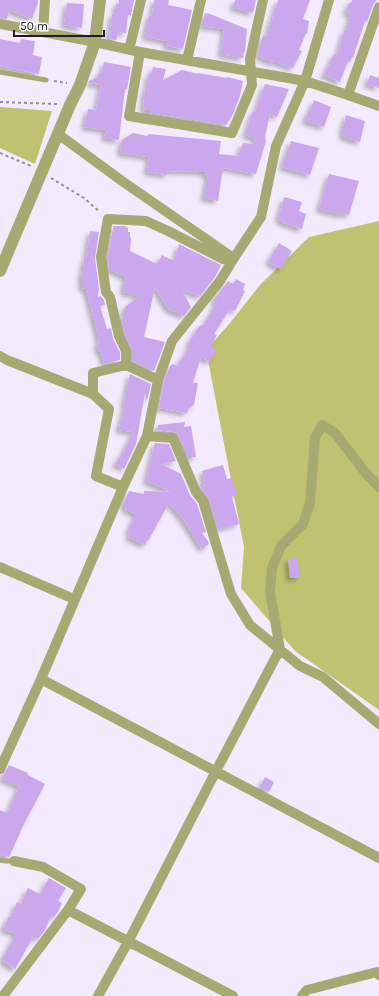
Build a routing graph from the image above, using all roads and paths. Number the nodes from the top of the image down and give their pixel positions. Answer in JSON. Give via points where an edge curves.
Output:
{"nodes":[{"id":1,"x":45,"y":0,"type":"edge"},
{"id":2,"x":100,"y":0,"type":"edge"},
{"id":3,"x":141,"y":0,"type":"edge"},
{"id":4,"x":200,"y":0,"type":"edge"},
{"id":5,"x":263,"y":0,"type":"edge"},
{"id":6,"x":329,"y":0,"type":"edge"},
{"id":7,"x":379,"y":7,"type":"edge"},
{"id":8,"x":0,"y":24,"type":"edge"},
{"id":9,"x":43,"y":32,"type":"junction"},
{"id":10,"x":95,"y":42,"type":"junction"},
{"id":11,"x":130,"y":50,"type":"junction"},
{"id":12,"x":140,"y":52,"type":"junction"},
{"id":13,"x":187,"y":60,"type":"junction"},
{"id":14,"x":251,"y":71,"type":"junction"},
{"id":15,"x":0,"y":72,"type":"edge"},
{"id":16,"x":46,"y":80,"type":"joint"},
{"id":17,"x":305,"y":81,"type":"junction"},
{"id":18,"x":80,"y":85,"type":"junction"},
{"id":19,"x":348,"y":95,"type":"junction"},
{"id":20,"x":0,"y":102,"type":"edge"},
{"id":21,"x":70,"y":105,"type":"junction"},
{"id":22,"x":379,"y":106,"type":"edge"},
{"id":23,"x":58,"y":134,"type":"junction"},
{"id":24,"x":0,"y":153,"type":"edge"},
{"id":25,"x":31,"y":166,"type":"dead end"},
{"id":26,"x":50,"y":177,"type":"dead end"},
{"id":27,"x":108,"y":219,"type":"junction"},
{"id":28,"x":230,"y":256,"type":"junction"},
{"id":29,"x":0,"y":271,"type":"edge"},
{"id":30,"x":0,"y":356,"type":"edge"},
{"id":31,"x":126,"y":365,"type":"junction"},
{"id":32,"x":158,"y":380,"type":"junction"},
{"id":33,"x":93,"y":394,"type":"junction"},
{"id":34,"x":147,"y":436,"type":"junction"},
{"id":35,"x":123,"y":487,"type":"junction"},
{"id":36,"x":379,"y":487,"type":"edge"},
{"id":37,"x":0,"y":567,"type":"edge"},
{"id":38,"x":74,"y":599,"type":"junction"},
{"id":39,"x":280,"y":649,"type":"junction"},
{"id":40,"x":41,"y":679,"type":"junction"},
{"id":41,"x":379,"y":724,"type":"edge"},
{"id":42,"x":5,"y":748,"type":"edge"},
{"id":43,"x":0,"y":769,"type":"edge"},
{"id":44,"x":216,"y":771,"type":"junction"},
{"id":45,"x":379,"y":858,"type":"edge"},
{"id":46,"x":0,"y":860,"type":"edge"},
{"id":47,"x":14,"y":861,"type":"joint"},
{"id":48,"x":68,"y":910,"type":"junction"},
{"id":49,"x":128,"y":942,"type":"junction"},
{"id":50,"x":379,"y":974,"type":"edge"},
{"id":51,"x":3,"y":996,"type":"edge"},
{"id":52,"x":98,"y":996,"type":"edge"},
{"id":53,"x":233,"y":996,"type":"edge"},
{"id":54,"x":302,"y":996,"type":"edge"}],
"edges":[{"from":1,"to":9,"type":"street"},
{"from":2,"to":10,"type":"street"},
{"from":3,"to":11,"type":"street"},
{"from":4,"to":13,"type":"street"},
{"from":5,"to":14,"type":"street","via":[[250,59]]},
{"from":6,"to":17,"type":"street"},
{"from":7,"to":19,"type":"street"},
{"from":8,"to":9,"type":"street"},
{"from":9,"to":10,"type":"street"},
{"from":10,"to":11,"type":"street"},
{"from":10,"to":18,"type":"street"},
{"from":11,"to":12,"type":"street"},
{"from":12,"to":13,"type":"street"},
{"from":12,"to":14,"type":"street","via":[[129,116],[232,133],[252,85]]},
{"from":13,"to":14,"type":"street"},
{"from":14,"to":17,"type":"street"},
{"from":15,"to":16,"type":"lane"},
{"from":16,"to":18,"type":"path"},
{"from":17,"to":19,"type":"street"},
{"from":17,"to":28,"type":"street","via":[[276,146],[261,217]]},
{"from":18,"to":21,"type":"street"},
{"from":19,"to":22,"type":"street"},
{"from":20,"to":21,"type":"path"},
{"from":21,"to":23,"type":"street"},
{"from":23,"to":28,"type":"street"},
{"from":23,"to":29,"type":"street"},
{"from":24,"to":25,"type":"path"},
{"from":26,"to":27,"type":"path","via":[[84,198]]},
{"from":27,"to":28,"type":"street","via":[[146,222],[223,259]]},
{"from":27,"to":31,"type":"street","via":[[101,257],[106,292],[110,297],[119,336],[126,351]]},
{"from":28,"to":32,"type":"street","via":[[220,281],[172,341]]},
{"from":30,"to":33,"type":"street"},
{"from":31,"to":32,"type":"street"},
{"from":31,"to":33,"type":"street","via":[[93,373]]},
{"from":32,"to":34,"type":"street"},
{"from":33,"to":35,"type":"street","via":[[110,409],[96,476]]},
{"from":34,"to":35,"type":"street"},
{"from":34,"to":39,"type":"street","via":[[173,438],[196,492],[203,501],[231,594],[250,625]]},
{"from":35,"to":38,"type":"street"},
{"from":36,"to":39,"type":"street","via":[[335,433],[322,425],[315,438],[310,504],[303,524],[281,546],[272,568],[270,592]]},
{"from":37,"to":38,"type":"street"},
{"from":38,"to":40,"type":"street"},
{"from":39,"to":41,"type":"street","via":[[300,666],[323,677]]},
{"from":39,"to":44,"type":"street"},
{"from":40,"to":42,"type":"street"},
{"from":40,"to":44,"type":"street"},
{"from":42,"to":43,"type":"street"},
{"from":44,"to":45,"type":"street"},
{"from":44,"to":49,"type":"street"},
{"from":46,"to":47,"type":"lane"},
{"from":47,"to":48,"type":"street","via":[[43,866],[81,889]]},
{"from":48,"to":49,"type":"street"},
{"from":48,"to":51,"type":"street"},
{"from":49,"to":52,"type":"street"},
{"from":49,"to":53,"type":"street"},
{"from":50,"to":54,"type":"street","via":[[377,972],[307,990]]}]}
